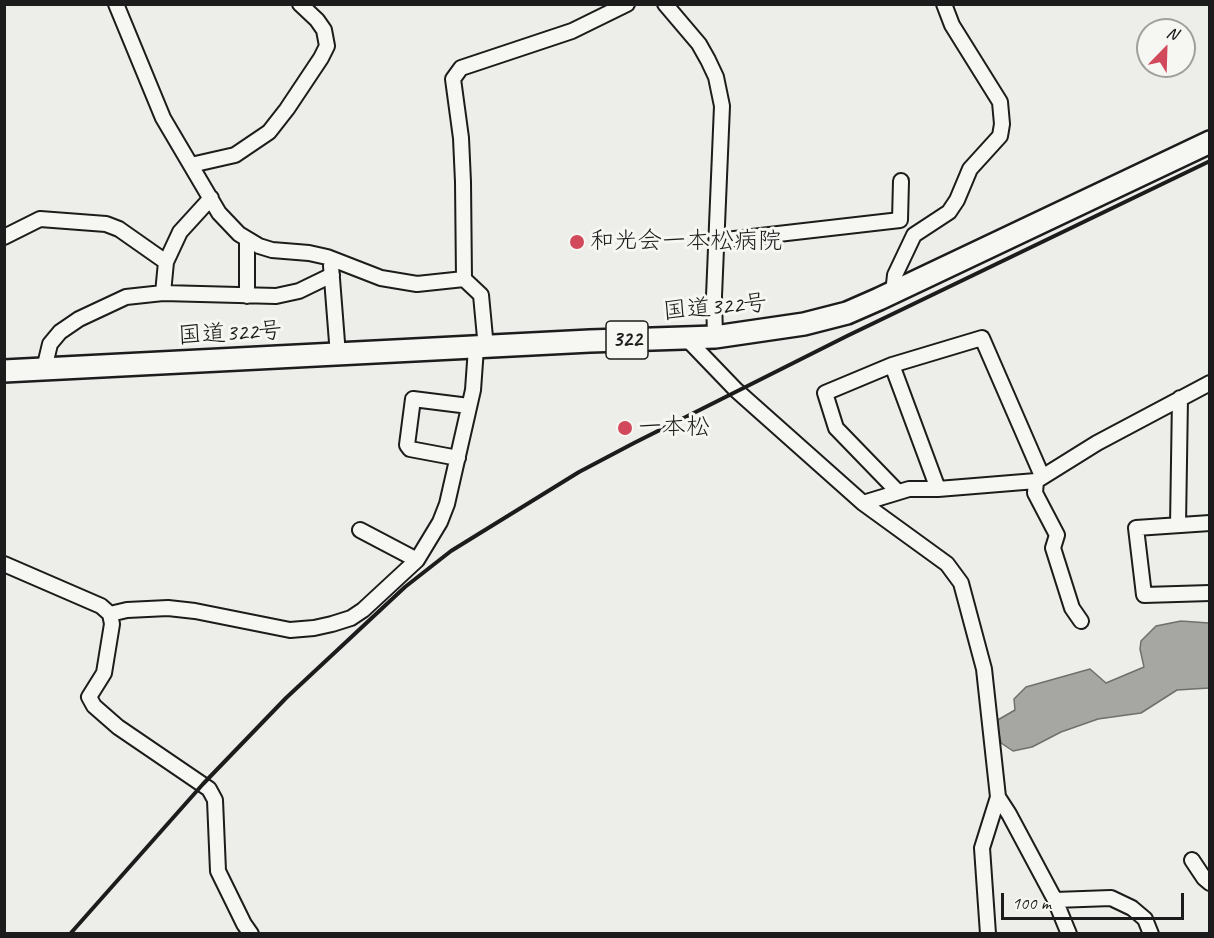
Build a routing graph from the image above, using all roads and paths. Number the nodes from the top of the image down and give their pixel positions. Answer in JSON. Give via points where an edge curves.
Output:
{"nodes":[{"id":1,"x":116,"y":4,"type":"edge"},
{"id":2,"x":300,"y":4,"type":"edge"},
{"id":3,"x":627,"y":4,"type":"edge"},
{"id":4,"x":665,"y":4,"type":"edge"},
{"id":5,"x":944,"y":4,"type":"edge"},
{"id":6,"x":1209,"y":142,"type":"edge"},
{"id":7,"x":191,"y":165,"type":"junction"},
{"id":8,"x":901,"y":181,"type":"dead end"},
{"id":9,"x":211,"y":198,"type":"junction"},
{"id":10,"x":7,"y":232,"type":"edge"},
{"id":11,"x":248,"y":240,"type":"junction"},
{"id":12,"x":717,"y":241,"type":"junction"},
{"id":13,"x":330,"y":258,"type":"junction"},
{"id":14,"x":166,"y":262,"type":"junction"},
{"id":15,"x":332,"y":275,"type":"junction"},
{"id":16,"x":464,"y":279,"type":"junction"},
{"id":17,"x":893,"y":292,"type":"junction"},
{"id":18,"x":163,"y":293,"type":"junction"},
{"id":19,"x":247,"y":296,"type":"junction"},
{"id":20,"x":686,"y":337,"type":"junction"},
{"id":21,"x":715,"y":337,"type":"junction"},
{"id":22,"x":481,"y":348,"type":"junction"},
{"id":23,"x":338,"y":355,"type":"junction"},
{"id":24,"x":892,"y":365,"type":"junction"},
{"id":25,"x":45,"y":369,"type":"junction"},
{"id":26,"x":4,"y":371,"type":"edge"},
{"id":27,"x":1209,"y":383,"type":"edge"},
{"id":28,"x":1180,"y":398,"type":"junction"},
{"id":29,"x":469,"y":406,"type":"junction"},
{"id":30,"x":458,"y":458,"type":"junction"},
{"id":31,"x":1039,"y":479,"type":"junction"},
{"id":32,"x":938,"y":489,"type":"junction"},
{"id":33,"x":898,"y":492,"type":"junction"},
{"id":34,"x":863,"y":503,"type":"junction"},
{"id":35,"x":1209,"y":523,"type":"edge"},
{"id":36,"x":1178,"y":525,"type":"junction"},
{"id":37,"x":360,"y":530,"type":"dead end"},
{"id":38,"x":417,"y":560,"type":"junction"},
{"id":39,"x":4,"y":564,"type":"edge"},
{"id":40,"x":1209,"y":593,"type":"edge"},
{"id":41,"x":110,"y":614,"type":"junction"},
{"id":42,"x":1081,"y":621,"type":"dead end"},
{"id":43,"x":998,"y":796,"type":"junction"},
{"id":44,"x":1192,"y":860,"type":"dead end"},
{"id":45,"x":1209,"y":883,"type":"edge"},
{"id":46,"x":1055,"y":900,"type":"junction"},
{"id":47,"x":251,"y":933,"type":"edge"},
{"id":48,"x":988,"y":933,"type":"edge"},
{"id":49,"x":1069,"y":933,"type":"edge"},
{"id":50,"x":1151,"y":933,"type":"edge"}],
"edges":[{"from":1,"to":7,"type":"street","via":[[163,118]]},
{"from":2,"to":7,"type":"street","via":[[324,30],[327,46],[298,92],[269,132],[235,156]]},
{"from":3,"to":16,"type":"street","via":[[572,31],[471,64],[456,73],[452,84],[464,182]]},
{"from":4,"to":12,"type":"street","via":[[699,44],[716,77],[722,106]]},
{"from":5,"to":17,"type":"street","via":[[952,25],[1000,102],[1000,136],[970,169],[949,212],[914,235],[895,275]]},
{"from":6,"to":17,"type":"highway","name":"国道322号","number":"322"},
{"from":7,"to":9,"type":"street"},
{"from":8,"to":12,"type":"street","via":[[900,220]]},
{"from":9,"to":11,"type":"street","via":[[219,213]]},
{"from":9,"to":14,"type":"street","via":[[180,232]]},
{"from":10,"to":14,"type":"street","via":[[40,219],[106,224]]},
{"from":11,"to":13,"type":"street","via":[[272,250]]},
{"from":11,"to":19,"type":"street"},
{"from":12,"to":21,"type":"street"},
{"from":13,"to":15,"type":"street"},
{"from":13,"to":16,"type":"street","via":[[381,278],[405,282],[430,284]]},
{"from":14,"to":18,"type":"street"},
{"from":15,"to":19,"type":"street","via":[[299,291]]},
{"from":15,"to":23,"type":"street"},
{"from":16,"to":22,"type":"street","via":[[481,295]]},
{"from":17,"to":21,"type":"highway","name":"国道322号","number":"322","via":[[847,313],[804,324]]},
{"from":18,"to":19,"type":"street"},
{"from":18,"to":25,"type":"street","via":[[126,297],[79,319],[50,344]]},
{"from":20,"to":21,"type":"highway","name":"国道322号","number":"322"},
{"from":20,"to":22,"type":"highway","name":"国道322号","number":"322"},
{"from":20,"to":34,"type":"street","via":[[736,390]]},
{"from":22,"to":23,"type":"highway","name":"国道322号","number":"322"},
{"from":22,"to":29,"type":"street"},
{"from":23,"to":25,"type":"highway","name":"国道322号","number":"322"},
{"from":24,"to":31,"type":"street","via":[[982,338]]},
{"from":24,"to":32,"type":"street"},
{"from":24,"to":33,"type":"street","via":[[825,393],[836,428]]},
{"from":25,"to":26,"type":"highway","name":"国道322号","number":"322"},
{"from":27,"to":28,"type":"street"},
{"from":28,"to":31,"type":"street"},
{"from":28,"to":36,"type":"street"},
{"from":29,"to":30,"type":"street"},
{"from":29,"to":30,"type":"street","via":[[413,399],[407,445],[410,449]]},
{"from":30,"to":38,"type":"street","via":[[441,522]]},
{"from":31,"to":32,"type":"street"},
{"from":31,"to":42,"type":"street","via":[[1035,493],[1057,535],[1053,548],[1072,608]]},
{"from":32,"to":33,"type":"street"},
{"from":33,"to":34,"type":"street"},
{"from":34,"to":43,"type":"street","via":[[947,564],[961,582],[984,669]]},
{"from":35,"to":36,"type":"street"},
{"from":36,"to":40,"type":"street","via":[[1136,528],[1144,595]]},
{"from":37,"to":38,"type":"street"},
{"from":38,"to":41,"type":"street","via":[[351,618],[314,628],[290,630],[168,608]]},
{"from":39,"to":41,"type":"street","via":[[101,606]]},
{"from":41,"to":47,"type":"street","via":[[112,624],[104,673],[89,697],[118,727],[209,789],[216,800],[218,871]]},
{"from":43,"to":46,"type":"street"},
{"from":43,"to":48,"type":"street","via":[[982,848]]},
{"from":44,"to":45,"type":"street"},
{"from":46,"to":49,"type":"street"},
{"from":46,"to":50,"type":"street","via":[[1111,898],[1145,919]]}]}
